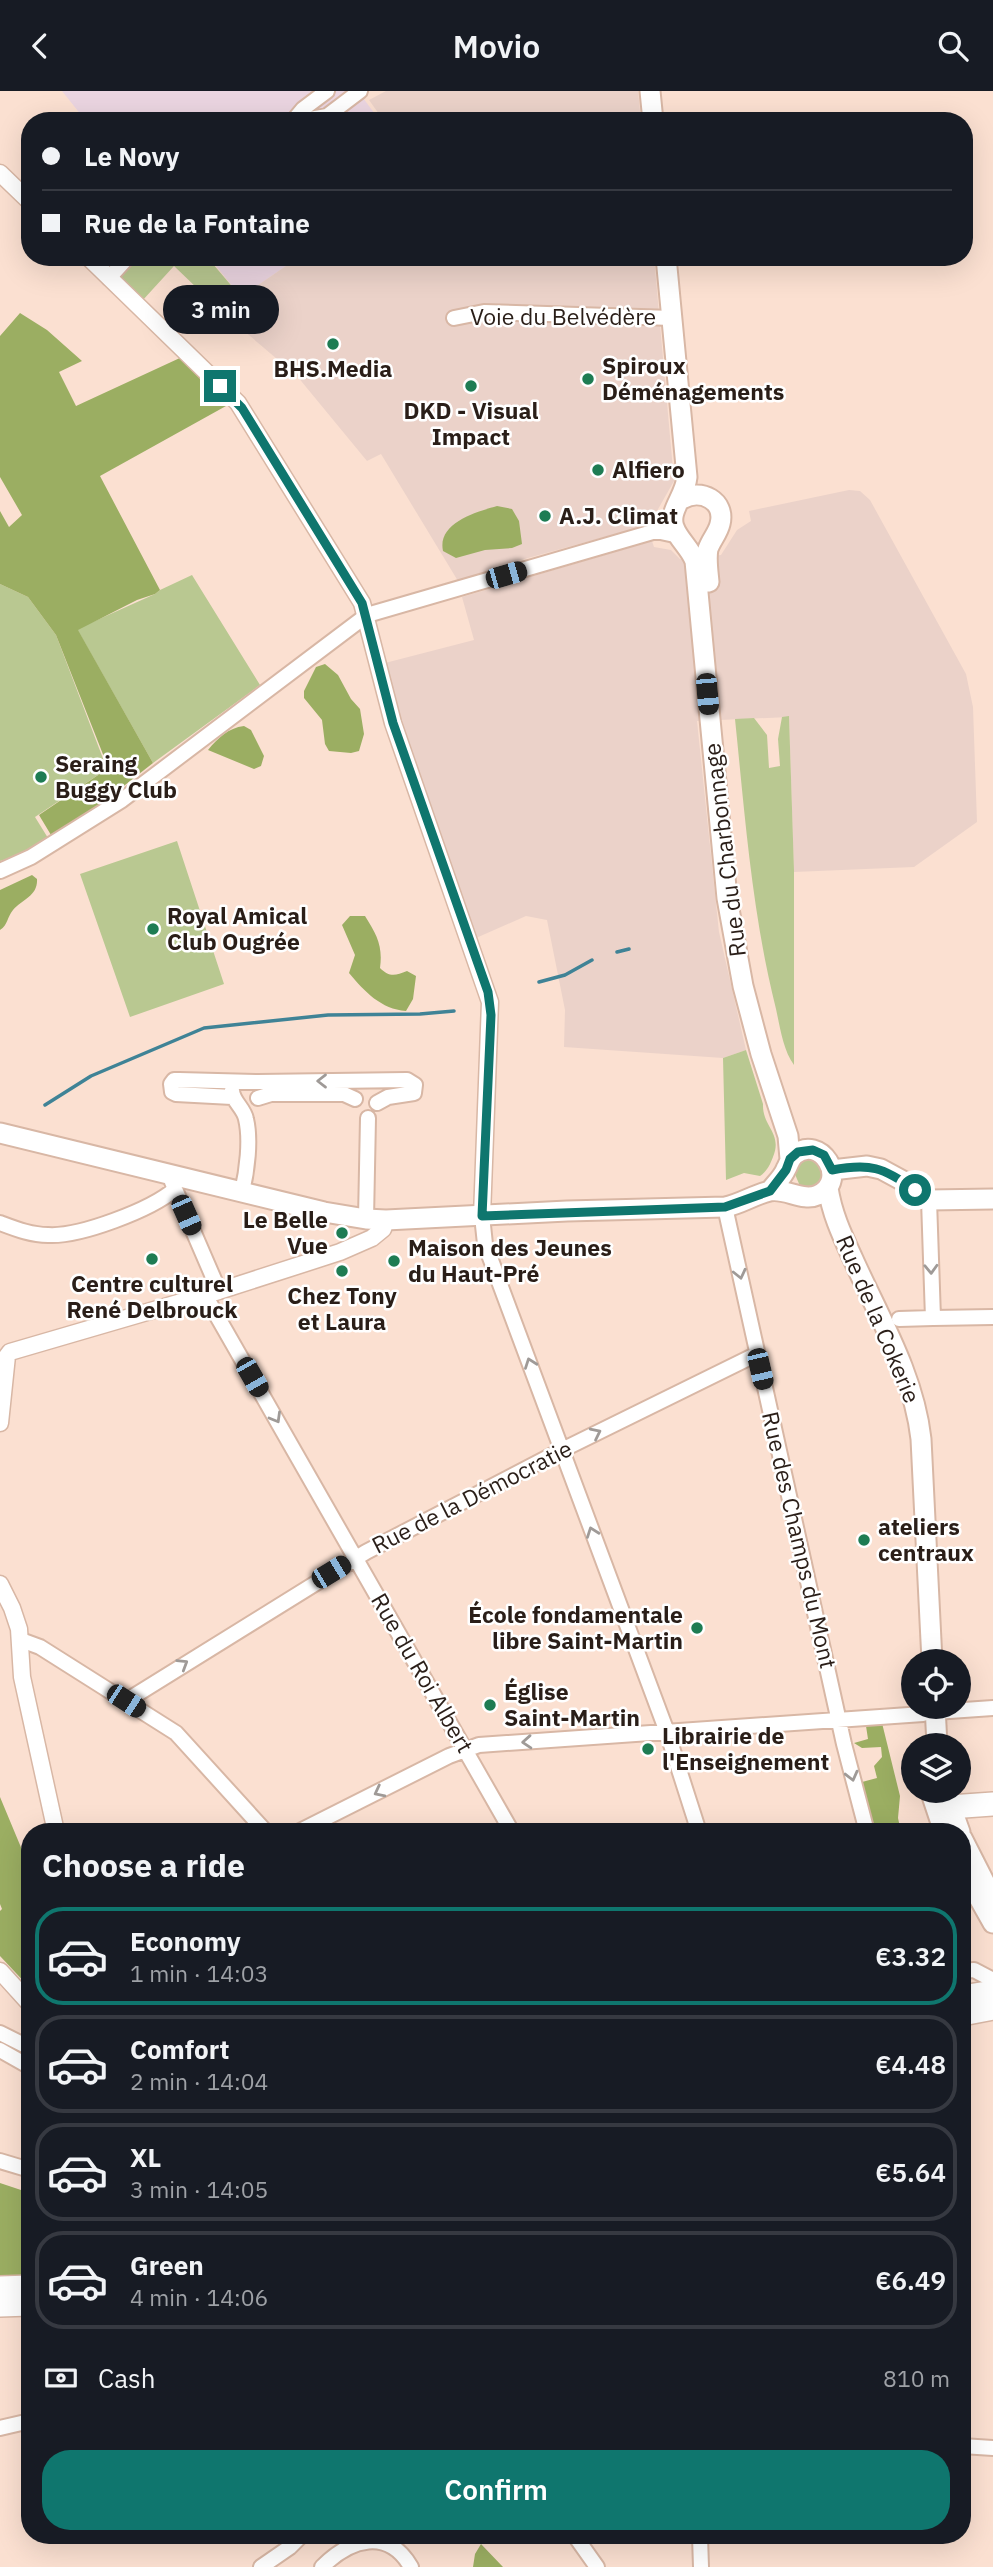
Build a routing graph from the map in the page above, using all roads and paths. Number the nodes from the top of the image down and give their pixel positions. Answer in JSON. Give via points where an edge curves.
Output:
{"nodes":[{"id":1,"x":327,"y":91,"type":"edge"},
{"id":2,"x":360,"y":91,"type":"edge"},
{"id":3,"x":650,"y":91,"type":"edge"},
{"id":4,"x":663,"y":91,"type":"edge"},
{"id":5,"x":300,"y":112,"type":"edge"},
{"id":6,"x":332,"y":112,"type":"edge"},
{"id":7,"x":652,"y":112,"type":"edge"},
{"id":8,"x":665,"y":112,"type":"edge"},
{"id":9,"x":0,"y":173,"type":"edge"},
{"id":10,"x":21,"y":193,"type":"edge"},
{"id":11,"x":97,"y":266,"type":"edge"},
{"id":12,"x":119,"y":266,"type":"edge"},
{"id":13,"x":667,"y":266,"type":"edge"},
{"id":14,"x":680,"y":266,"type":"edge"},
{"id":15,"x":108,"y":278,"type":"junction"},
{"id":16,"x":454,"y":318,"type":"dead end"},
{"id":17,"x":672,"y":318,"type":"junction"},
{"id":18,"x":707,"y":496,"type":"junction"},
{"id":19,"x":677,"y":507,"type":"junction"},
{"id":20,"x":656,"y":531,"type":"junction"},
{"id":21,"x":715,"y":535,"type":"junction"},
{"id":22,"x":681,"y":537,"type":"junction"},
{"id":23,"x":367,"y":615,"type":"junction"},
{"id":24,"x":0,"y":871,"type":"edge"},
{"id":25,"x":232,"y":1080,"type":"junction"},
{"id":26,"x":379,"y":1080,"type":"junction"},
{"id":27,"x":355,"y":1081,"type":"junction"},
{"id":28,"x":258,"y":1082,"type":"junction"},
{"id":29,"x":232,"y":1097,"type":"junction"},
{"id":30,"x":258,"y":1098,"type":"junction"},
{"id":31,"x":355,"y":1098,"type":"junction"},
{"id":32,"x":377,"y":1103,"type":"junction"},
{"id":33,"x":246,"y":1118,"type":"junction"},
{"id":34,"x":368,"y":1118,"type":"junction"},
{"id":35,"x":0,"y":1133,"type":"edge"},
{"id":36,"x":817,"y":1151,"type":"junction"},
{"id":37,"x":788,"y":1165,"type":"junction"},
{"id":38,"x":830,"y":1179,"type":"junction"},
{"id":39,"x":172,"y":1182,"type":"junction"},
{"id":40,"x":770,"y":1191,"type":"junction"},
{"id":41,"x":242,"y":1192,"type":"junction"},
{"id":42,"x":801,"y":1195,"type":"junction"},
{"id":43,"x":993,"y":1199,"type":"edge"},
{"id":44,"x":929,"y":1201,"type":"junction"},
{"id":45,"x":725,"y":1207,"type":"junction"},
{"id":46,"x":482,"y":1216,"type":"junction"},
{"id":47,"x":376,"y":1219,"type":"junction"},
{"id":48,"x":0,"y":1223,"type":"edge"},
{"id":49,"x":212,"y":1293,"type":"junction"},
{"id":50,"x":993,"y":1317,"type":"edge"},
{"id":51,"x":933,"y":1318,"type":"junction"},
{"id":52,"x":899,"y":1319,"type":"dead end"},
{"id":53,"x":757,"y":1354,"type":"junction"},
{"id":54,"x":6,"y":1355,"type":"edge"},
{"id":55,"x":0,"y":1423,"type":"edge"},
{"id":56,"x":562,"y":1450,"type":"junction"},
{"id":57,"x":356,"y":1557,"type":"junction"},
{"id":58,"x":0,"y":1584,"type":"edge"},
{"id":59,"x":21,"y":1640,"type":"junction"},
{"id":60,"x":920,"y":1649,"type":"edge"},
{"id":61,"x":931,"y":1649,"type":"edge"},
{"id":62,"x":126,"y":1701,"type":"junction"},
{"id":63,"x":993,"y":1708,"type":"edge"},
{"id":64,"x":971,"y":1709,"type":"edge"},
{"id":65,"x":901,"y":1713,"type":"edge"},
{"id":66,"x":839,"y":1720,"type":"junction"},
{"id":67,"x":667,"y":1732,"type":"junction"},
{"id":68,"x":465,"y":1748,"type":"junction"},
{"id":69,"x":971,"y":1802,"type":"edge"},
{"id":70,"x":934,"y":1803,"type":"edge"},
{"id":71,"x":949,"y":1803,"type":"edge"},
{"id":72,"x":993,"y":1804,"type":"edge"},
{"id":73,"x":53,"y":1823,"type":"edge"},
{"id":74,"x":258,"y":1823,"type":"edge"},
{"id":75,"x":317,"y":1823,"type":"edge"},
{"id":76,"x":507,"y":1823,"type":"edge"},
{"id":77,"x":696,"y":1823,"type":"edge"},
{"id":78,"x":865,"y":1823,"type":"edge"},
{"id":79,"x":941,"y":1823,"type":"edge"},
{"id":80,"x":956,"y":1823,"type":"edge"},
{"id":81,"x":971,"y":1856,"type":"edge"},
{"id":82,"x":971,"y":1884,"type":"edge"},
{"id":83,"x":993,"y":1899,"type":"edge"},
{"id":84,"x":993,"y":1923,"type":"edge"},
{"id":85,"x":971,"y":1970,"type":"edge"},
{"id":86,"x":0,"y":1971,"type":"edge"},
{"id":87,"x":992,"y":1993,"type":"edge"},
{"id":88,"x":21,"y":1994,"type":"edge"},
{"id":89,"x":971,"y":1996,"type":"edge"},
{"id":90,"x":971,"y":2008,"type":"edge"},
{"id":91,"x":0,"y":2033,"type":"edge"},
{"id":92,"x":21,"y":2044,"type":"edge"},
{"id":93,"x":0,"y":2050,"type":"edge"},
{"id":94,"x":21,"y":2062,"type":"edge"},
{"id":95,"x":0,"y":2161,"type":"edge"},
{"id":96,"x":21,"y":2167,"type":"edge"},
{"id":97,"x":21,"y":2287,"type":"edge"},
{"id":98,"x":0,"y":2288,"type":"edge"},
{"id":99,"x":21,"y":2304,"type":"edge"},
{"id":100,"x":0,"y":2305,"type":"edge"},
{"id":101,"x":21,"y":2424,"type":"edge"},
{"id":102,"x":0,"y":2428,"type":"edge"},
{"id":103,"x":971,"y":2447,"type":"edge"},
{"id":104,"x":993,"y":2448,"type":"edge"},
{"id":105,"x":293,"y":2544,"type":"edge"},
{"id":106,"x":360,"y":2544,"type":"edge"},
{"id":107,"x":384,"y":2544,"type":"edge"},
{"id":108,"x":581,"y":2544,"type":"edge"},
{"id":109,"x":699,"y":2544,"type":"edge"},
{"id":110,"x":698,"y":2565,"type":"edge"},
{"id":111,"x":261,"y":2567,"type":"edge"},
{"id":112,"x":322,"y":2567,"type":"edge"},
{"id":113,"x":411,"y":2567,"type":"edge"},
{"id":114,"x":597,"y":2567,"type":"edge"}],
"edges":[{"from":1,"to":5,"type":"street"},
{"from":2,"to":6,"type":"street"},
{"from":3,"to":7,"type":"main road"},
{"from":4,"to":8,"type":"main road"},
{"from":9,"to":10,"type":"street"},
{"from":11,"to":15,"type":"street"},
{"from":12,"to":15,"type":"street"},
{"from":13,"to":17,"type":"main road","name":"Rue du Charbonnage"},
{"from":14,"to":18,"type":"main road","name":"Rue du Charbonnage","via":[[699,476]]},
{"from":15,"to":23,"type":"street","via":[[242,408]]},
{"from":16,"to":17,"type":"street","name":"Voie du Belvédère","via":[[484,312]]},
{"from":17,"to":19,"type":"main road","name":"Rue du Charbonnage","via":[[687,477]]},
{"from":18,"to":19,"type":"main road","via":[[694,494]]},
{"from":18,"to":21,"type":"main road","name":"Rue du Charbonnage","via":[[721,514]]},
{"from":19,"to":20,"type":"street"},
{"from":19,"to":22,"type":"main road","name":"Rue du Charbonnage","via":[[673,526]]},
{"from":20,"to":22,"type":"street"},
{"from":20,"to":23,"type":"street"},
{"from":21,"to":22,"type":"main road","via":[[701,543]]},
{"from":21,"to":36,"type":"main road","name":"Rue du Charbonnage","via":[[708,560],[743,916],[774,1058],[799,1132]]},
{"from":22,"to":37,"type":"main road","name":"Rue du Charbonnage","via":[[695,561],[734,941],[761,1054],[788,1136]]},
{"from":23,"to":24,"type":"street","via":[[122,800]]},
{"from":23,"to":46,"type":"street","via":[[393,723],[490,1002]]},
{"from":25,"to":28,"type":"street"},
{"from":25,"to":29,"type":"street"},
{"from":25,"to":29,"type":"street","via":[[174,1080],[170,1087],[176,1094]]},
{"from":26,"to":27,"type":"street"},
{"from":26,"to":32,"type":"street"},
{"from":26,"to":32,"type":"street","via":[[412,1081],[415,1090]]},
{"from":27,"to":28,"type":"street","one_way":true},
{"from":27,"to":31,"type":"street"},
{"from":28,"to":30,"type":"street"},
{"from":29,"to":33,"type":"street"},
{"from":30,"to":31,"type":"street","via":[[271,1094]]},
{"from":30,"to":33,"type":"street"},
{"from":31,"to":34,"type":"street"},
{"from":32,"to":34,"type":"street"},
{"from":33,"to":41,"type":"street","via":[[247,1167]]},
{"from":34,"to":47,"type":"street"},
{"from":35,"to":39,"type":"main road"},
{"from":36,"to":37,"type":"main road","via":[[803,1150]]},
{"from":36,"to":38,"type":"main road","via":[[827,1158]]},
{"from":37,"to":40,"type":"main road"},
{"from":37,"to":42,"type":"main road","via":[[788,1183]]},
{"from":38,"to":42,"type":"main road","via":[[819,1195]]},
{"from":38,"to":44,"type":"main road","via":[[867,1166],[881,1169]]},
{"from":38,"to":61,"type":"main road","name":"Rue de la Cokerie","via":[[833,1213],[917,1408]]},
{"from":39,"to":41,"type":"main road"},
{"from":39,"to":48,"type":"street","via":[[161,1200],[63,1234],[36,1234]]},
{"from":39,"to":49,"type":"street","name":"Rue du Roi Albert"},
{"from":40,"to":42,"type":"main road"},
{"from":40,"to":45,"type":"main road"},
{"from":41,"to":47,"type":"main road"},
{"from":42,"to":60,"type":"main road","name":"Rue de la Cokerie","via":[[819,1214],[903,1402]]},
{"from":43,"to":44,"type":"main road"},
{"from":44,"to":51,"type":"street","one_way":true},
{"from":45,"to":46,"type":"main road"},
{"from":45,"to":53,"type":"street","name":"Rue des Champs du Mont","one_way":true},
{"from":46,"to":47,"type":"main road"},
{"from":56,"to":46,"type":"street","one_way":true,"via":[[485,1244]]},
{"from":47,"to":49,"type":"street","via":[[383,1229],[354,1247]]},
{"from":49,"to":54,"type":"street"},
{"from":49,"to":57,"type":"street","name":"Rue du Roi Albert","one_way":true},
{"from":50,"to":51,"type":"street"},
{"from":51,"to":52,"type":"street"},
{"from":56,"to":53,"type":"street","name":"Rue de la Démocratie","one_way":true},
{"from":53,"to":66,"type":"street","name":"Rue des Champs du Mont"},
{"from":54,"to":55,"type":"street"},
{"from":56,"to":57,"type":"street","name":"Rue de la Démocratie"},
{"from":67,"to":56,"type":"street","one_way":true},
{"from":62,"to":57,"type":"street","name":"Rue de la Démocratie","one_way":true},
{"from":57,"to":68,"type":"street","name":"Rue du Roi Albert"},
{"from":58,"to":59,"type":"street"},
{"from":59,"to":62,"type":"street"},
{"from":59,"to":73,"type":"street","via":[[22,1678]]},
{"from":62,"to":74,"type":"street","via":[[186,1741]]},
{"from":63,"to":64,"type":"street"},
{"from":65,"to":66,"type":"street"},
{"from":66,"to":67,"type":"street"},
{"from":66,"to":78,"type":"street","name":"Rue des Champs du Mont","one_way":true},
{"from":67,"to":68,"type":"street","one_way":true},
{"from":67,"to":77,"type":"street"},
{"from":68,"to":75,"type":"street","one_way":true},
{"from":68,"to":76,"type":"street","name":"Rue du Roi Albert"},
{"from":69,"to":72,"type":"highway"},
{"from":70,"to":79,"type":"main road"},
{"from":71,"to":80,"type":"main road"},
{"from":81,"to":83,"type":"main road"},
{"from":82,"to":84,"type":"main road"},
{"from":85,"to":87,"type":"street"},
{"from":86,"to":88,"type":"street"},
{"from":87,"to":89,"type":"highway"},
{"from":87,"to":90,"type":"highway"},
{"from":91,"to":92,"type":"street"},
{"from":93,"to":94,"type":"street"},
{"from":95,"to":96,"type":"street"},
{"from":97,"to":98,"type":"highway"},
{"from":99,"to":100,"type":"highway"},
{"from":101,"to":102,"type":"street"},
{"from":103,"to":104,"type":"street"},
{"from":105,"to":111,"type":"street"},
{"from":106,"to":112,"type":"street","via":[[345,2548]]},
{"from":107,"to":113,"type":"street","via":[[400,2551]]},
{"from":108,"to":114,"type":"street"},
{"from":109,"to":110,"type":"street"}]}
